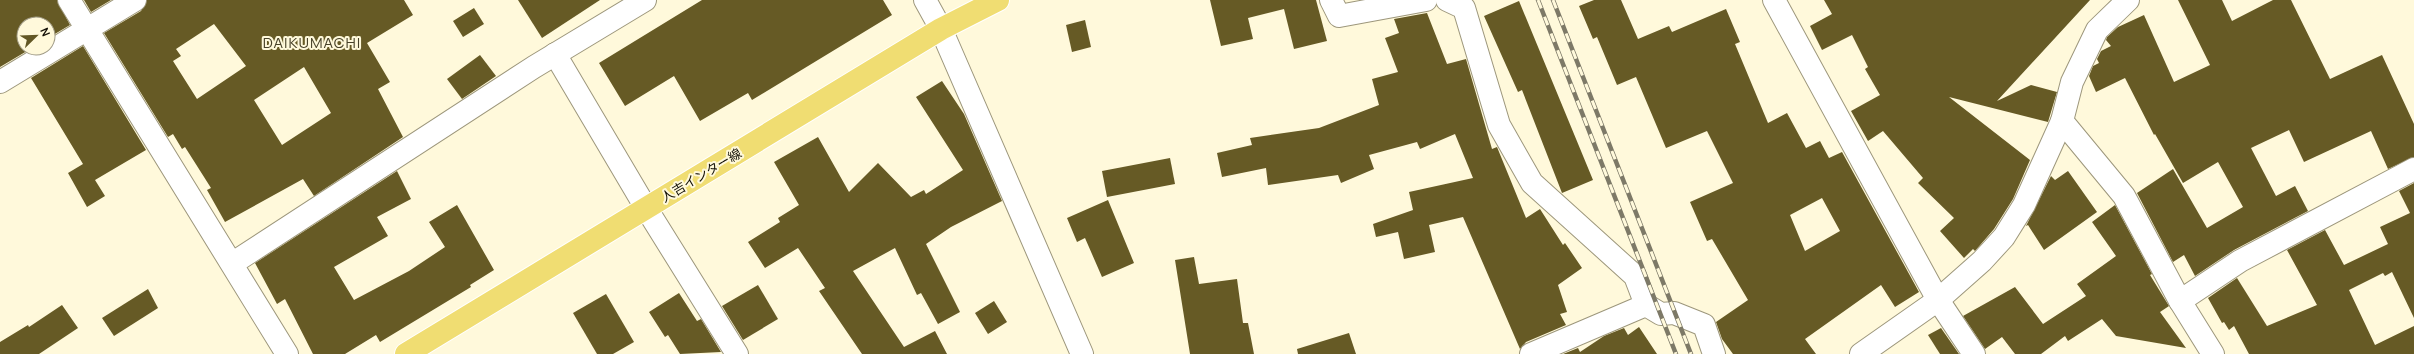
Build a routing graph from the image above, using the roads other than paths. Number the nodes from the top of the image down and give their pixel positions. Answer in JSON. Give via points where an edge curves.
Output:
{"nodes":[{"id":1,"x":69,"y":0,"type":"edge"},
{"id":2,"x":135,"y":0,"type":"edge"},
{"id":3,"x":645,"y":0,"type":"edge"},
{"id":4,"x":925,"y":0,"type":"edge"},
{"id":5,"x":998,"y":0,"type":"edge"},
{"id":6,"x":1331,"y":0,"type":"edge"},
{"id":7,"x":1426,"y":0,"type":"edge"},
{"id":8,"x":1448,"y":0,"type":"edge"},
{"id":9,"x":1774,"y":0,"type":"edge"},
{"id":10,"x":2128,"y":0,"type":"edge"},
{"id":11,"x":87,"y":29,"type":"junction"},
{"id":12,"x":941,"y":29,"type":"junction"},
{"id":13,"x":555,"y":54,"type":"junction"},
{"id":14,"x":0,"y":82,"type":"edge"},
{"id":15,"x":2062,"y":121,"type":"junction"},
{"id":16,"x":2414,"y":169,"type":"edge"},
{"id":17,"x":646,"y":208,"type":"junction"},
{"id":18,"x":233,"y":263,"type":"junction"},
{"id":19,"x":1938,"y":300,"type":"junction"},
{"id":20,"x":2180,"y":301,"type":"junction"},
{"id":21,"x":1646,"y":305,"type":"junction"},
{"id":22,"x":287,"y":354,"type":"edge"},
{"id":23,"x":406,"y":354,"type":"edge"},
{"id":24,"x":737,"y":354,"type":"edge"},
{"id":25,"x":1082,"y":354,"type":"edge"},
{"id":26,"x":1531,"y":354,"type":"edge"},
{"id":27,"x":1714,"y":354,"type":"edge"},
{"id":28,"x":1861,"y":354,"type":"edge"},
{"id":29,"x":1974,"y":354,"type":"edge"},
{"id":30,"x":2213,"y":354,"type":"edge"}],
"edges":[{"from":1,"to":11,"type":"street"},
{"from":2,"to":11,"type":"street"},
{"from":3,"to":13,"type":"street"},
{"from":4,"to":12,"type":"street"},
{"from":5,"to":12,"type":"main road","name":"人吉インター線"},
{"from":6,"to":7,"type":"street","via":[[1339,16]]},
{"from":8,"to":21,"type":"street","via":[[1464,8],[1499,125],[1532,184],[1635,276]]},
{"from":9,"to":19,"type":"street"},
{"from":10,"to":15,"type":"street","via":[[2097,30],[2072,82]]},
{"from":11,"to":14,"type":"street"},
{"from":11,"to":18,"type":"street"},
{"from":12,"to":17,"type":"main road","name":"人吉インター線"},
{"from":12,"to":25,"type":"street"},
{"from":13,"to":17,"type":"street"},
{"from":13,"to":18,"type":"street"},
{"from":15,"to":19,"type":"street","via":[[2024,205],[2004,237],[1982,261]]},
{"from":15,"to":20,"type":"street","via":[[2124,196]]},
{"from":16,"to":20,"type":"street","via":[[2240,261]]},
{"from":17,"to":23,"type":"main road","name":"人吉インター線"},
{"from":17,"to":24,"type":"street"},
{"from":18,"to":22,"type":"street"},
{"from":19,"to":28,"type":"street"},
{"from":19,"to":29,"type":"street"},
{"from":20,"to":30,"type":"street"},
{"from":21,"to":26,"type":"street"},
{"from":21,"to":27,"type":"street","via":[[1661,314],[1674,314],[1704,325]]}]}
